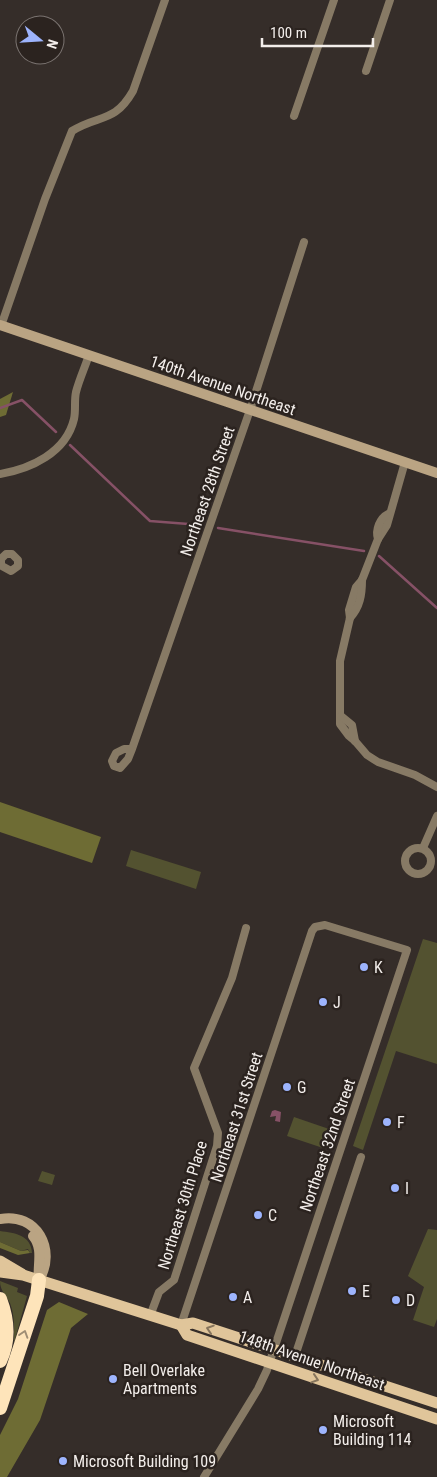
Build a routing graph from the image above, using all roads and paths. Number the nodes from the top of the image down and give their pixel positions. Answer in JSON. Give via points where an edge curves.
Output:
{"nodes":[{"id":1,"x":165,"y":0,"type":"edge"},
{"id":2,"x":334,"y":0,"type":"edge"},
{"id":3,"x":390,"y":0,"type":"edge"},
{"id":4,"x":366,"y":72,"type":"dead end"},
{"id":5,"x":294,"y":116,"type":"dead end"},
{"id":6,"x":304,"y":242,"type":"dead end"},
{"id":7,"x":0,"y":326,"type":"edge"},
{"id":8,"x":89,"y":355,"type":"junction"},
{"id":9,"x":250,"y":410,"type":"junction"},
{"id":10,"x":405,"y":462,"type":"junction"},
{"id":11,"x":437,"y":473,"type":"edge"},
{"id":12,"x":0,"y":474,"type":"edge"},
{"id":13,"x":132,"y":749,"type":"dead end"},
{"id":14,"x":437,"y":787,"type":"edge"},
{"id":15,"x":437,"y":816,"type":"edge"},
{"id":16,"x":423,"y":848,"type":"dead end"},
{"id":17,"x":246,"y":928,"type":"dead end"},
{"id":18,"x":407,"y":950,"type":"joint"},
{"id":19,"x":361,"y":1157,"type":"dead end"},
{"id":20,"x":0,"y":1221,"type":"edge"},
{"id":21,"x":0,"y":1261,"type":"edge"},
{"id":22,"x":0,"y":1272,"type":"edge"},
{"id":23,"x":24,"y":1275,"type":"junction"},
{"id":24,"x":39,"y":1280,"type":"junction"},
{"id":25,"x":0,"y":1299,"type":"edge"},
{"id":26,"x":150,"y":1316,"type":"junction"},
{"id":27,"x":181,"y":1325,"type":"junction"},
{"id":28,"x":272,"y":1349,"type":"junction"},
{"id":29,"x":295,"y":1356,"type":"junction"},
{"id":30,"x":0,"y":1361,"type":"edge"},
{"id":31,"x":269,"y":1363,"type":"junction"},
{"id":32,"x":437,"y":1403,"type":"edge"},
{"id":33,"x":0,"y":1408,"type":"edge"},
{"id":34,"x":437,"y":1419,"type":"edge"},
{"id":35,"x":204,"y":1477,"type":"edge"}],
"edges":[{"from":1,"to":7,"type":"street","via":[[134,91],[127,102],[109,118],[72,131]]},
{"from":2,"to":5,"type":"street"},
{"from":3,"to":4,"type":"street"},
{"from":6,"to":9,"type":"street","name":"Northeast 28th Street"},
{"from":7,"to":8,"type":"street","name":"140th Avenue Northeast"},
{"from":8,"to":9,"type":"street","name":"140th Avenue Northeast"},
{"from":8,"to":12,"type":"street","via":[[76,392],[74,420],[60,444],[32,466]]},
{"from":9,"to":10,"type":"street","name":"140th Avenue Northeast"},
{"from":9,"to":13,"type":"street","name":"Northeast 28th Street"},
{"from":10,"to":11,"type":"street","name":"140th Avenue Northeast"},
{"from":10,"to":14,"type":"street","via":[[387,525],[352,597],[340,661],[341,716],[343,729],[367,755]]},
{"from":15,"to":16,"type":"street"},
{"from":17,"to":26,"type":"street","name":"Northeast 30th Place","via":[[232,978],[194,1068],[218,1133],[217,1146],[174,1280],[158,1292]]},
{"from":18,"to":27,"type":"street","name":"Northeast 31st Street","via":[[325,925],[315,927]]},
{"from":18,"to":28,"type":"street","name":"Northeast 32nd Street"},
{"from":19,"to":29,"type":"street"},
{"from":20,"to":24,"type":"street","via":[[22,1222],[32,1226],[42,1237],[47,1251],[46,1265]]},
{"from":21,"to":23,"type":"main road","name":"148th Avenue Northeast"},
{"from":22,"to":23,"type":"main road","name":"148th Avenue Northeast"},
{"from":23,"to":24,"type":"main road","name":"148th Avenue Northeast"},
{"from":24,"to":26,"type":"main road","name":"148th Avenue Northeast"},
{"from":33,"to":24,"type":"highway","one_way":true,"via":[[37,1296]]},
{"from":25,"to":30,"type":"highway","via":[[7,1329]]},
{"from":26,"to":27,"type":"main road","name":"148th Avenue Northeast"},
{"from":28,"to":27,"type":"main road","name":"148th Avenue Northeast","one_way":true,"via":[[193,1323]]},
{"from":27,"to":31,"type":"main road","name":"148th Avenue Northeast","via":[[187,1335]]},
{"from":28,"to":29,"type":"main road","name":"148th Avenue Northeast"},
{"from":28,"to":31,"type":"street","name":"Northeast 32nd Street"},
{"from":29,"to":32,"type":"main road","name":"148th Avenue Northeast"},
{"from":31,"to":34,"type":"main road","name":"148th Avenue Northeast","one_way":true},
{"from":31,"to":35,"type":"street","name":"Northeast 32nd Street","via":[[258,1389]]}]}
